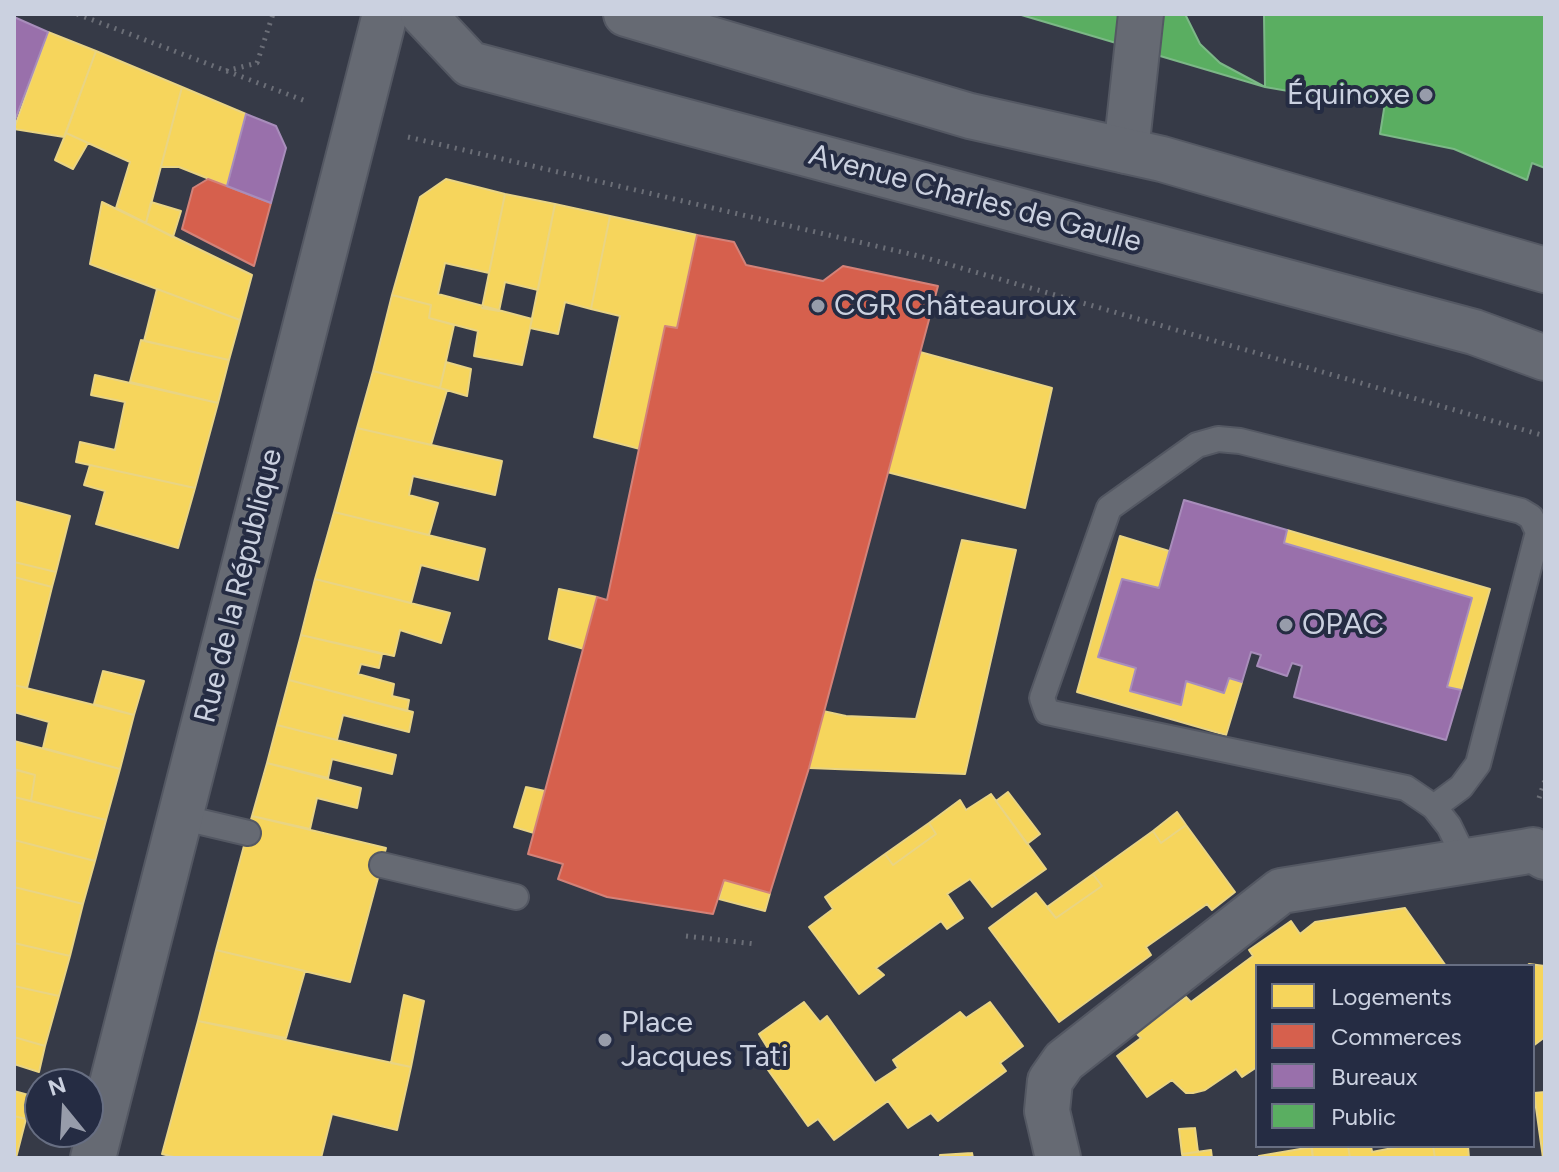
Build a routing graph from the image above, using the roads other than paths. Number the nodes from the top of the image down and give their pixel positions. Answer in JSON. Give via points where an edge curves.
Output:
{"nodes":[{"id":1,"x":385,"y":14,"type":"edge"},
{"id":2,"x":423,"y":14,"type":"edge"},
{"id":3,"x":626,"y":14,"type":"edge"},
{"id":4,"x":1141,"y":14,"type":"edge"},
{"id":5,"x":1126,"y":151,"type":"junction"},
{"id":6,"x":1545,"y":270,"type":"edge"},
{"id":7,"x":1545,"y":358,"type":"edge"},
{"id":8,"x":1434,"y":807,"type":"junction"},
{"id":9,"x":180,"y":817,"type":"junction"},
{"id":10,"x":248,"y":833,"type":"dead end"},
{"id":11,"x":1545,"y":857,"type":"edge"},
{"id":12,"x":1466,"y":861,"type":"junction"},
{"id":13,"x":382,"y":865,"type":"dead end"},
{"id":14,"x":516,"y":897,"type":"dead end"},
{"id":15,"x":93,"y":1158,"type":"edge"},
{"id":16,"x":1058,"y":1158,"type":"edge"}],
"edges":[{"from":1,"to":9,"type":"main road","name":"Rue de la République"},
{"from":2,"to":7,"type":"main road","name":"Avenue Charles de Gaulle","via":[[470,64],[1474,332]]},
{"from":3,"to":5,"type":"main road","via":[[970,116]]},
{"from":4,"to":5,"type":"main road"},
{"from":5,"to":6,"type":"main road"},
{"from":8,"to":8,"type":"lane","via":[[1406,788],[1047,712],[1042,698],[1109,508],[1197,445],[1218,439],[1531,517],[1538,532],[1478,764],[1461,787]]},
{"from":8,"to":12,"type":"lane"},
{"from":9,"to":10,"type":"lane"},
{"from":9,"to":15,"type":"main road","name":"Rue de la République"},
{"from":11,"to":12,"type":"main road","via":[[1533,850]]},
{"from":12,"to":16,"type":"main road","via":[[1281,891],[1064,1061],[1050,1081],[1047,1111]]},
{"from":13,"to":14,"type":"lane"}]}
